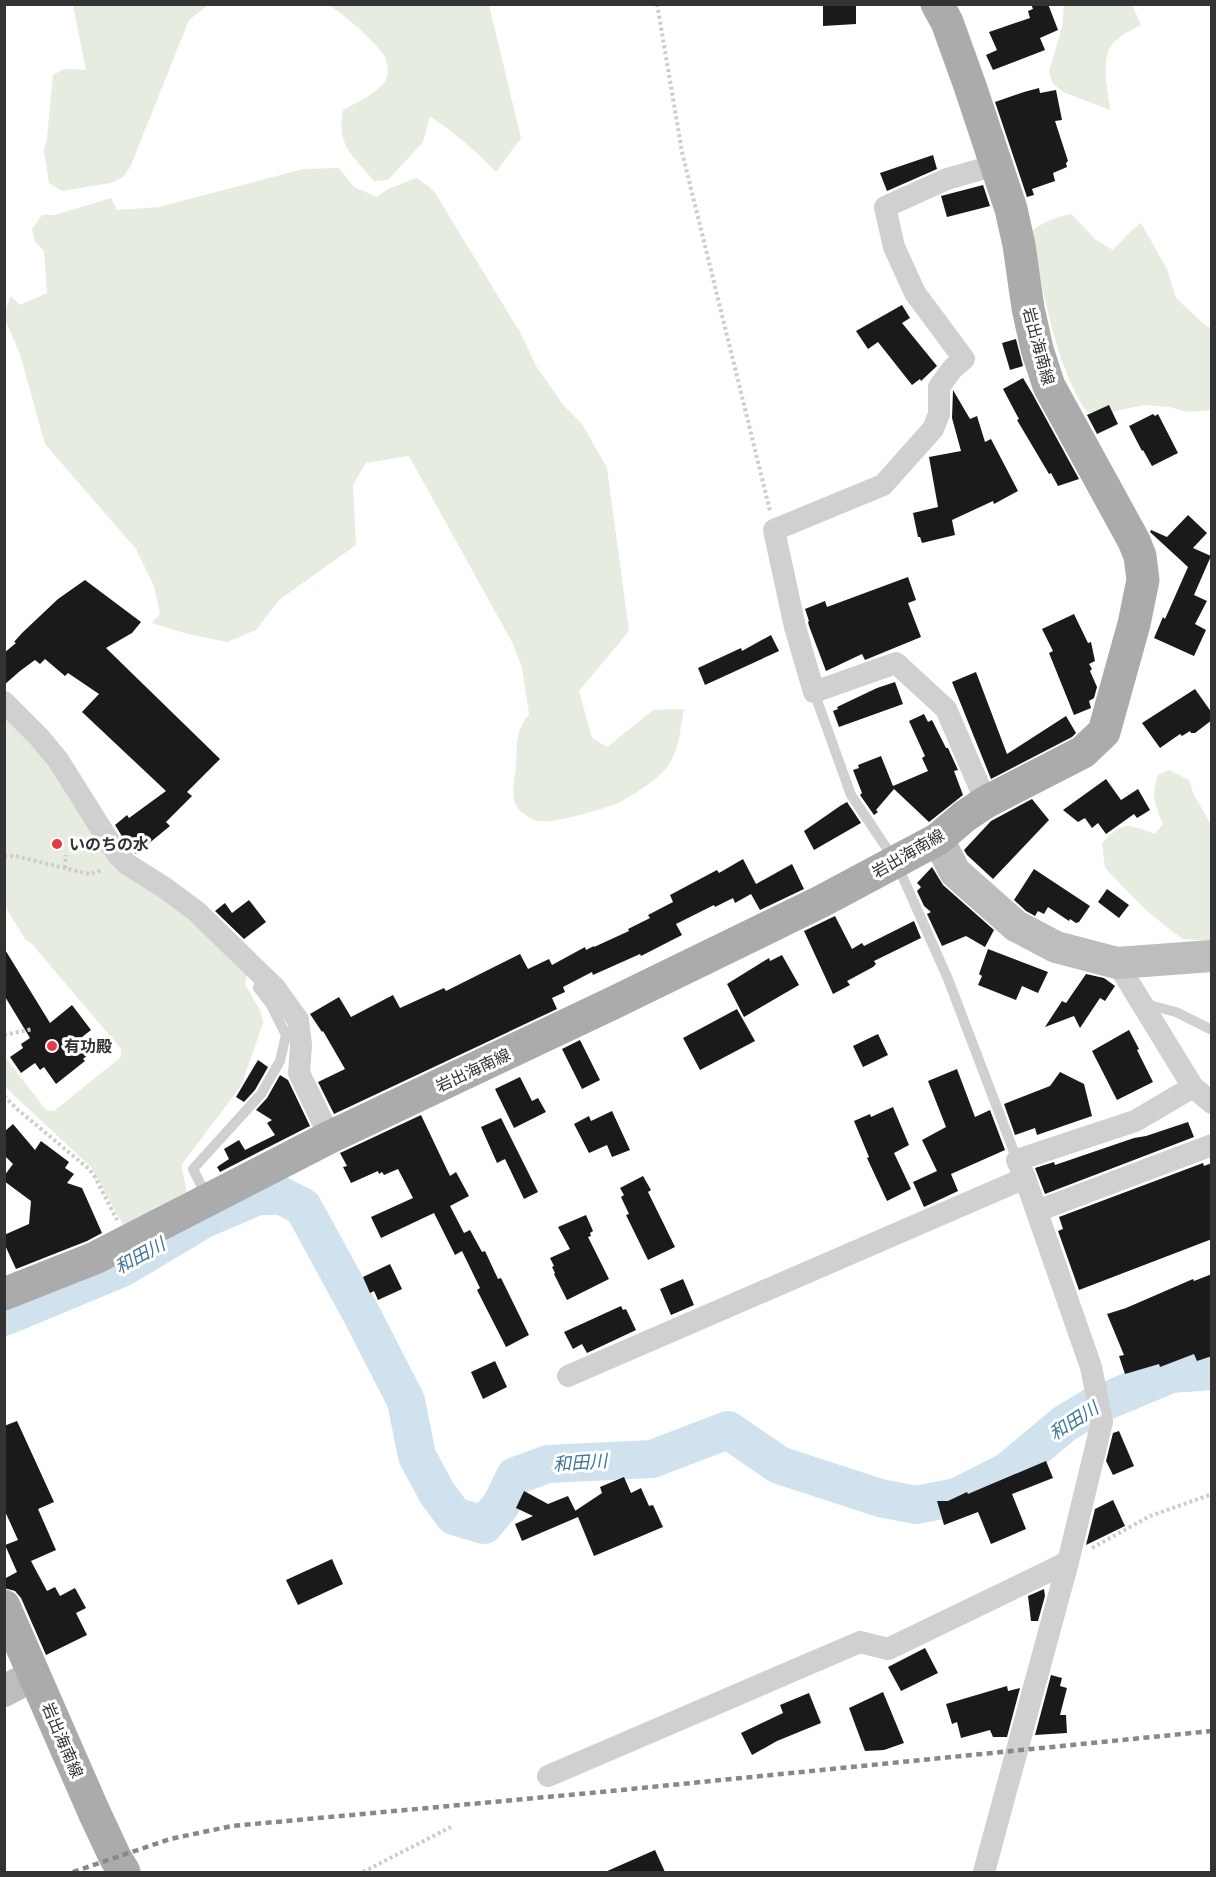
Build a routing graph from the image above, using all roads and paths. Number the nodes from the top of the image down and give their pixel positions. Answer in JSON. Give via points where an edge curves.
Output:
{"nodes":[{"id":1,"x":657,"y":4,"type":"edge"},
{"id":2,"x":937,"y":4,"type":"edge"},
{"id":3,"x":996,"y":165,"type":"junction"},
{"id":4,"x":774,"y":530,"type":"junction"},
{"id":5,"x":814,"y":692,"type":"junction"},
{"id":6,"x":4,"y":702,"type":"edge"},
{"id":7,"x":986,"y":802,"type":"junction"},
{"id":8,"x":938,"y":839,"type":"junction"},
{"id":9,"x":66,"y":855,"type":"dead end"},
{"id":10,"x":4,"y":856,"type":"edge"},
{"id":11,"x":120,"y":856,"type":"junction"},
{"id":12,"x":896,"y":862,"type":"junction"},
{"id":13,"x":65,"y":868,"type":"junction"},
{"id":14,"x":1212,"y":956,"type":"edge"},
{"id":15,"x":1117,"y":963,"type":"junction"},
{"id":16,"x":262,"y":975,"type":"junction"},
{"id":17,"x":1141,"y":1003,"type":"junction"},
{"id":18,"x":33,"y":1029,"type":"dead end"},
{"id":19,"x":1212,"y":1030,"type":"edge"},
{"id":20,"x":4,"y":1035,"type":"edge"},
{"id":21,"x":1193,"y":1086,"type":"junction"},
{"id":22,"x":4,"y":1096,"type":"edge"},
{"id":23,"x":1212,"y":1103,"type":"edge"},
{"id":24,"x":330,"y":1137,"type":"junction"},
{"id":25,"x":1212,"y":1145,"type":"edge"},
{"id":26,"x":1021,"y":1169,"type":"junction"},
{"id":27,"x":208,"y":1200,"type":"junction"},
{"id":28,"x":1036,"y":1211,"type":"junction"},
{"id":29,"x":127,"y":1242,"type":"junction"},
{"id":30,"x":4,"y":1294,"type":"edge"},
{"id":31,"x":568,"y":1376,"type":"dead end"},
{"id":32,"x":1212,"y":1494,"type":"edge"},
{"id":33,"x":1068,"y":1562,"type":"junction"},
{"id":34,"x":4,"y":1606,"type":"edge"},
{"id":35,"x":34,"y":1675,"type":"junction"},
{"id":36,"x":4,"y":1690,"type":"edge"},
{"id":37,"x":548,"y":1776,"type":"dead end"},
{"id":38,"x":451,"y":1827,"type":"dead end"},
{"id":39,"x":124,"y":1872,"type":"edge"},
{"id":40,"x":363,"y":1872,"type":"edge"},
{"id":41,"x":984,"y":1872,"type":"edge"}],
"edges":[{"from":1,"to":4,"type":"path","via":[[682,152]]},
{"from":2,"to":3,"type":"main road","name":"岩出海南線","via":[[947,22]]},
{"from":3,"to":4,"type":"street","via":[[947,179],[885,207],[894,247],[915,293],[964,359],[939,387],[939,414],[933,429],[883,485]]},
{"from":3,"to":7,"type":"main road","name":"岩出海南線","via":[[1011,209],[1037,350],[1049,386],[1134,541],[1143,580],[1104,732],[1083,752]]},
{"from":4,"to":5,"type":"street"},
{"from":5,"to":7,"type":"street","via":[[896,663],[946,709]]},
{"from":5,"to":12,"type":"lane","via":[[851,795]]},
{"from":6,"to":11,"type":"street","via":[[58,760]]},
{"from":7,"to":8,"type":"main road","name":"岩出海南線"},
{"from":8,"to":12,"type":"main road","name":"岩出海南線"},
{"from":8,"to":15,"type":"street","via":[[955,872],[1016,926],[1056,947]]},
{"from":9,"to":13,"type":"path"},
{"from":10,"to":13,"type":"path"},
{"from":11,"to":13,"type":"path","via":[[98,873]]},
{"from":11,"to":16,"type":"street","via":[[196,911]]},
{"from":12,"to":24,"type":"main road","name":"岩出海南線","via":[[686,968]]},
{"from":12,"to":26,"type":"lane","via":[[948,979]]},
{"from":14,"to":15,"type":"street"},
{"from":15,"to":17,"type":"street"},
{"from":16,"to":24,"type":"street","via":[[298,1020],[299,1073]]},
{"from":16,"to":27,"type":"lane","via":[[258,988],[286,1035],[280,1061],[261,1094],[193,1169]]},
{"from":17,"to":19,"type":"lane","via":[[1176,1012]]},
{"from":17,"to":21,"type":"street"},
{"from":18,"to":20,"type":"path"},
{"from":21,"to":23,"type":"street"},
{"from":21,"to":26,"type":"street","via":[[1135,1121]]},
{"from":22,"to":29,"type":"path","via":[[89,1169]]},
{"from":24,"to":27,"type":"main road","name":"岩出海南線"},
{"from":25,"to":28,"type":"street"},
{"from":26,"to":28,"type":"street"},
{"from":26,"to":31,"type":"street"},
{"from":27,"to":29,"type":"main road","name":"岩出海南線"},
{"from":28,"to":33,"type":"street","via":[[1091,1367],[1102,1422]]},
{"from":29,"to":30,"type":"main road","name":"岩出海南線"},
{"from":32,"to":33,"type":"path","via":[[1150,1516]]},
{"from":33,"to":37,"type":"street","via":[[888,1649],[860,1642]]},
{"from":33,"to":41,"type":"street"},
{"from":34,"to":35,"type":"main road","name":"岩出海南線"},
{"from":35,"to":36,"type":"street"},
{"from":35,"to":39,"type":"main road","name":"岩出海南線"},
{"from":38,"to":40,"type":"path"}]}
